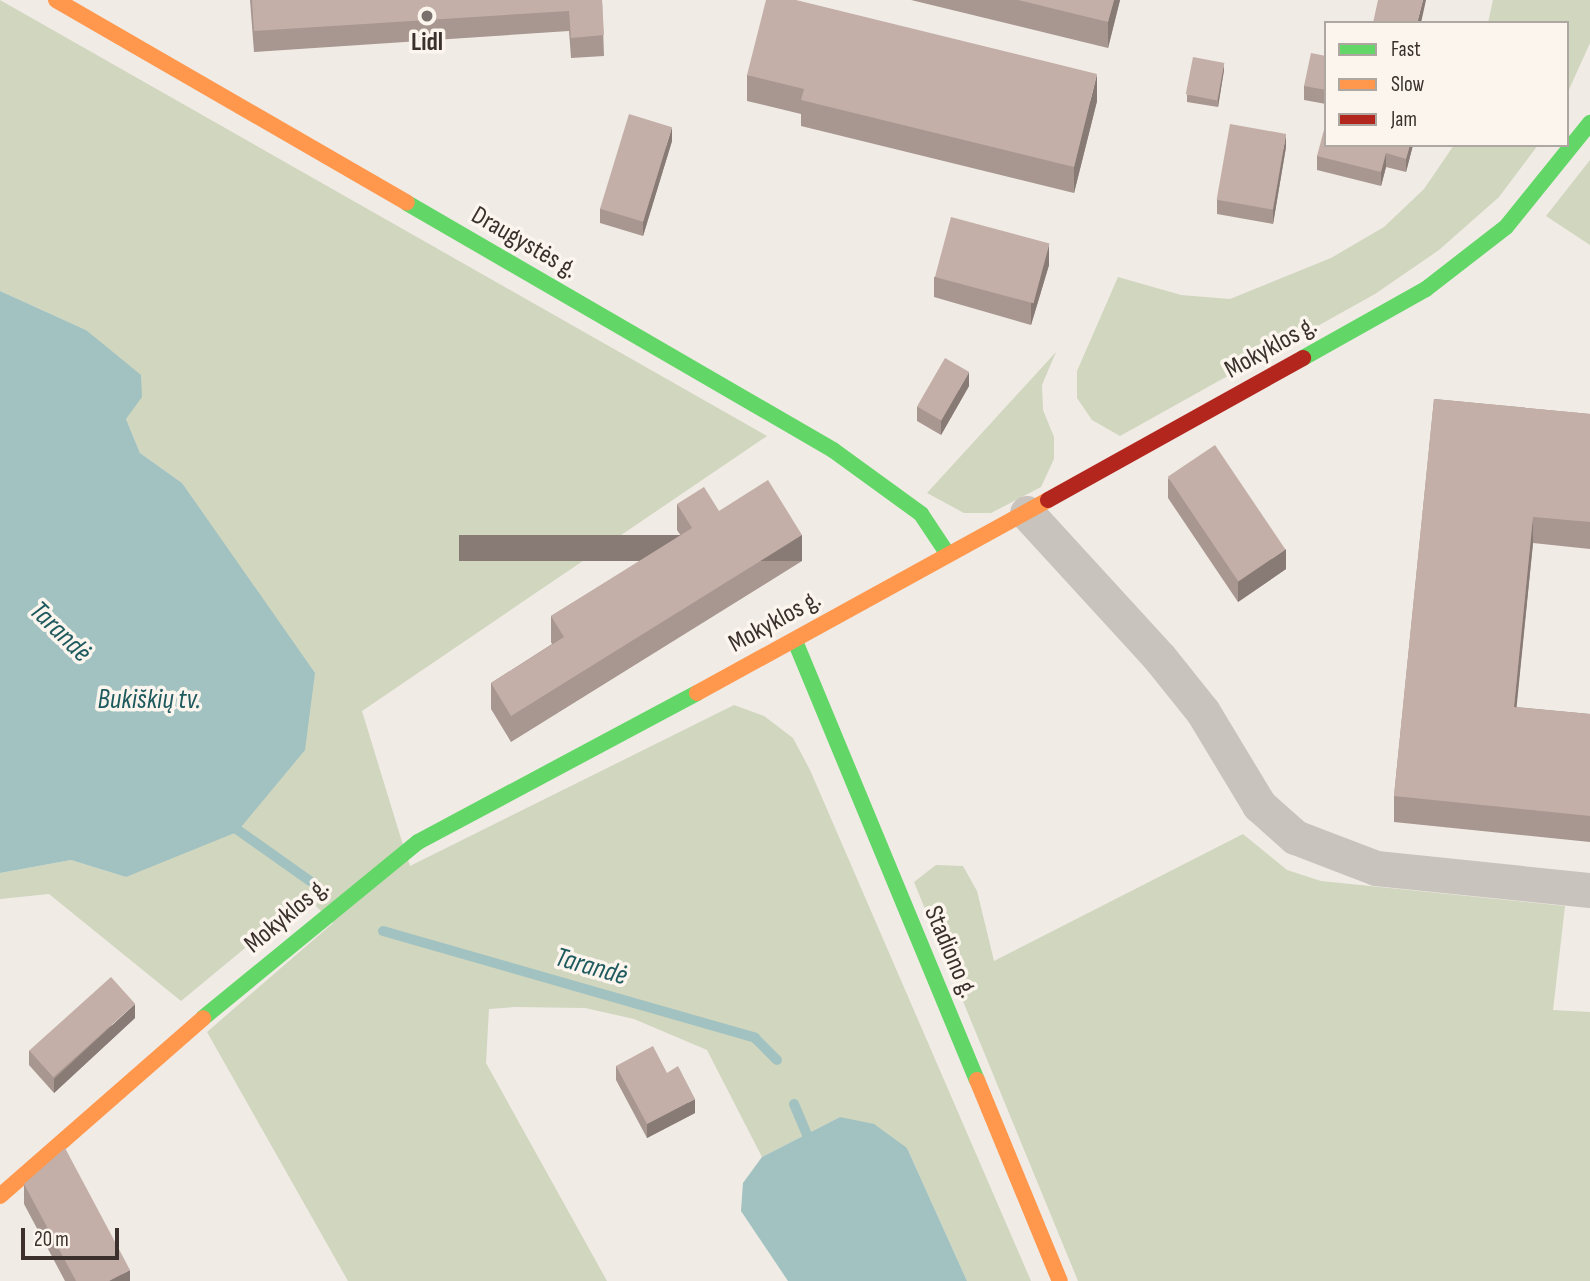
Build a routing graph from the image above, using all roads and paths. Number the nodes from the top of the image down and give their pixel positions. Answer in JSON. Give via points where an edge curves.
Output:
{"nodes":[{"id":1,"x":55,"y":0,"type":"edge"},
{"id":2,"x":1590,"y":123,"type":"edge"},
{"id":3,"x":1027,"y":513,"type":"junction"},
{"id":4,"x":947,"y":553,"type":"junction"},
{"id":5,"x":794,"y":642,"type":"junction"},
{"id":6,"x":1590,"y":890,"type":"edge"},
{"id":7,"x":0,"y":1196,"type":"edge"},
{"id":8,"x":1060,"y":1281,"type":"edge"}],
"edges":[{"from":1,"to":4,"type":"street","name":"Draugystės g.","via":[[833,450],[921,514]]},
{"from":2,"to":3,"type":"street","name":"Mokyklos g.","via":[[1506,227],[1426,289]]},
{"from":3,"to":4,"type":"street","name":"Mokyklos g."},
{"from":3,"to":6,"type":"street","via":[[1158,657],[1203,712],[1259,805],[1295,837],[1376,868]]},
{"from":4,"to":5,"type":"street","name":"Mokyklos g."},
{"from":5,"to":7,"type":"street","name":"Mokyklos g.","via":[[418,842],[307,927]]},
{"from":5,"to":8,"type":"street","name":"Stadiono g."}]}
